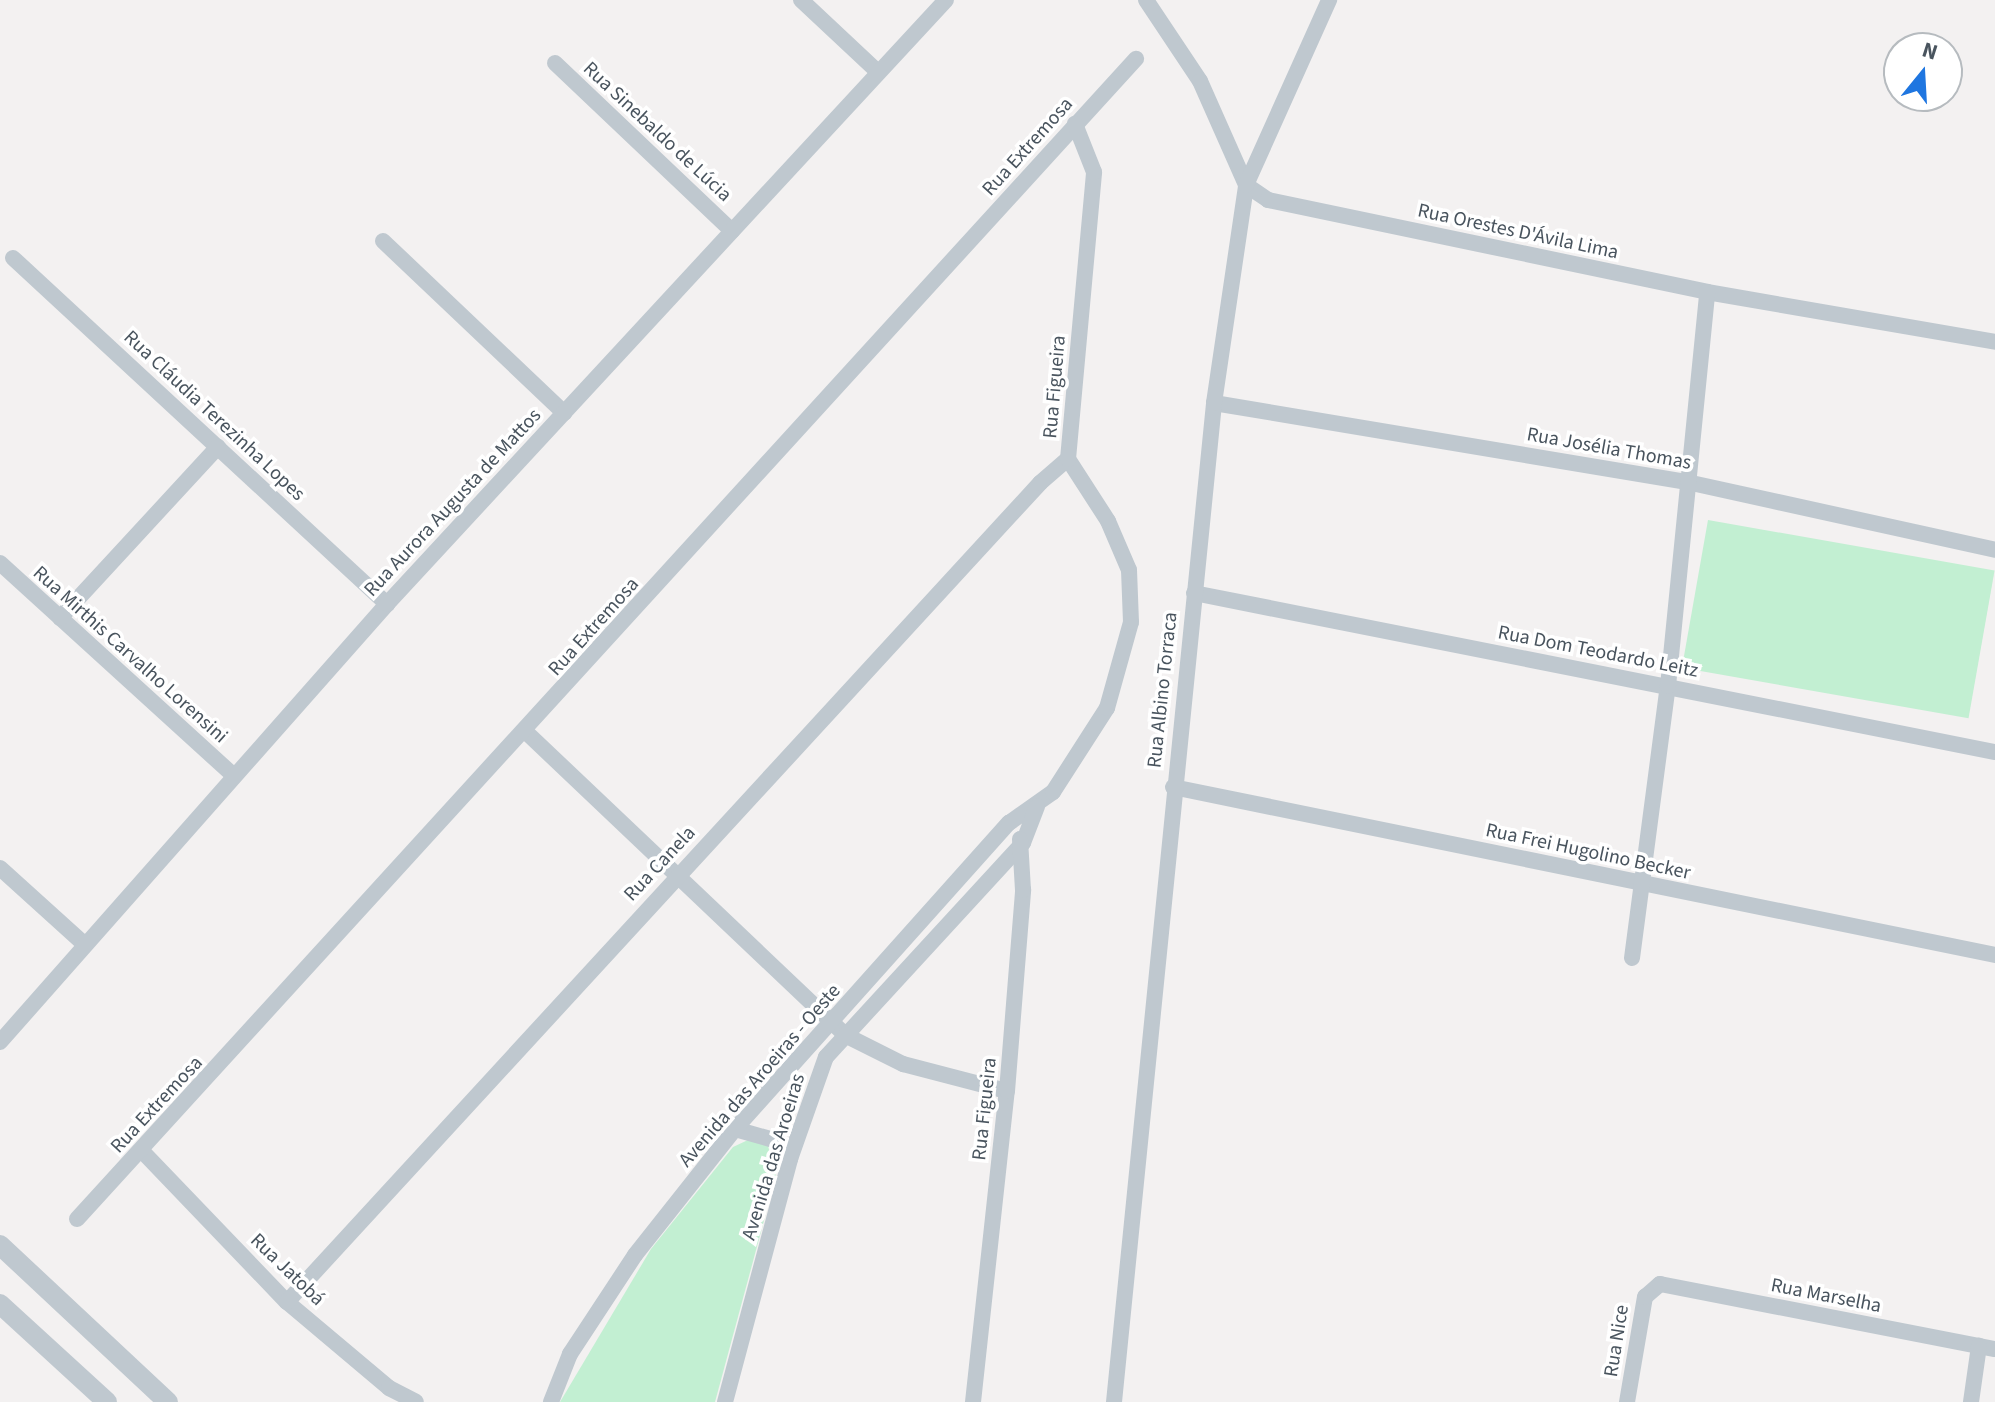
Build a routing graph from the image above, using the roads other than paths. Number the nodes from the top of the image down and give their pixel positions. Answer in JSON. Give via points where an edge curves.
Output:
{"nodes":[{"id":1,"x":801,"y":0,"type":"edge"},
{"id":2,"x":946,"y":0,"type":"edge"},
{"id":3,"x":1146,"y":0,"type":"edge"},
{"id":4,"x":1329,"y":0,"type":"edge"},
{"id":5,"x":1136,"y":59,"type":"dead end"},
{"id":6,"x":555,"y":63,"type":"dead end"},
{"id":7,"x":878,"y":72,"type":"junction"},
{"id":8,"x":1075,"y":124,"type":"junction"},
{"id":9,"x":1246,"y":185,"type":"junction"},
{"id":10,"x":732,"y":231,"type":"junction"},
{"id":11,"x":383,"y":241,"type":"dead end"},
{"id":12,"x":13,"y":258,"type":"dead end"},
{"id":13,"x":1707,"y":292,"type":"junction"},
{"id":14,"x":1995,"y":342,"type":"edge"},
{"id":15,"x":1214,"y":403,"type":"junction"},
{"id":16,"x":564,"y":413,"type":"junction"},
{"id":17,"x":218,"y":447,"type":"junction"},
{"id":18,"x":1068,"y":459,"type":"junction"},
{"id":19,"x":1687,"y":482,"type":"junction"},
{"id":20,"x":1995,"y":550,"type":"edge"},
{"id":21,"x":0,"y":563,"type":"edge"},
{"id":22,"x":1194,"y":593,"type":"junction"},
{"id":23,"x":387,"y":604,"type":"junction"},
{"id":24,"x":60,"y":618,"type":"junction"},
{"id":25,"x":1668,"y":686,"type":"junction"},
{"id":26,"x":526,"y":732,"type":"junction"},
{"id":27,"x":1995,"y":752,"type":"edge"},
{"id":28,"x":234,"y":776,"type":"junction"},
{"id":29,"x":1173,"y":787,"type":"junction"},
{"id":30,"x":1037,"y":807,"type":"junction"},
{"id":31,"x":1009,"y":823,"type":"junction"},
{"id":32,"x":1023,"y":843,"type":"junction"},
{"id":33,"x":0,"y":868,"type":"edge"},
{"id":34,"x":676,"y":875,"type":"junction"},
{"id":35,"x":1640,"y":883,"type":"junction"},
{"id":36,"x":84,"y":944,"type":"junction"},
{"id":37,"x":1995,"y":955,"type":"edge"},
{"id":38,"x":1632,"y":958,"type":"dead end"},
{"id":39,"x":832,"y":1024,"type":"junction"},
{"id":40,"x":845,"y":1035,"type":"junction"},
{"id":41,"x":0,"y":1042,"type":"edge"},
{"id":42,"x":1007,"y":1091,"type":"junction"},
{"id":43,"x":735,"y":1129,"type":"junction"},
{"id":44,"x":142,"y":1151,"type":"junction"},
{"id":45,"x":790,"y":1159,"type":"junction"},
{"id":46,"x":77,"y":1219,"type":"dead end"},
{"id":47,"x":0,"y":1245,"type":"edge"},
{"id":48,"x":1651,"y":1289,"type":"joint"},
{"id":49,"x":287,"y":1302,"type":"junction"},
{"id":50,"x":0,"y":1304,"type":"edge"},
{"id":51,"x":1987,"y":1348,"type":"edge"},
{"id":52,"x":107,"y":1402,"type":"edge"},
{"id":53,"x":168,"y":1402,"type":"edge"},
{"id":54,"x":416,"y":1402,"type":"edge"},
{"id":55,"x":551,"y":1402,"type":"edge"},
{"id":56,"x":725,"y":1402,"type":"edge"},
{"id":57,"x":973,"y":1402,"type":"edge"},
{"id":58,"x":1114,"y":1402,"type":"edge"},
{"id":59,"x":1627,"y":1402,"type":"edge"},
{"id":60,"x":1971,"y":1402,"type":"edge"}],
"edges":[{"from":1,"to":7,"type":"street"},
{"from":2,"to":7,"type":"street","name":"Rua Aurora Augusta de Mattos"},
{"from":3,"to":9,"type":"street","via":[[1200,81]]},
{"from":4,"to":9,"type":"street","name":"Rua Albino Torraca"},
{"from":5,"to":8,"type":"street","name":"Rua Extremosa"},
{"from":6,"to":10,"type":"street","name":"Rua Sinebaldo de Lúcia"},
{"from":7,"to":10,"type":"street","name":"Rua Aurora Augusta de Mattos"},
{"from":8,"to":18,"type":"street","name":"Rua Figueira","via":[[1094,172]]},
{"from":8,"to":26,"type":"street","name":"Rua Extremosa"},
{"from":9,"to":13,"type":"street","name":"Rua Orestes D'Ávila Lima","via":[[1268,200]]},
{"from":9,"to":15,"type":"street","name":"Rua Albino Torraca"},
{"from":10,"to":16,"type":"street","name":"Rua Aurora Augusta de Mattos"},
{"from":11,"to":16,"type":"street"},
{"from":12,"to":17,"type":"street","name":"Rua Cláudia Terezinha Lopes"},
{"from":13,"to":14,"type":"street","name":"Rua Orestes D'Ávila Lima"},
{"from":13,"to":19,"type":"street"},
{"from":15,"to":19,"type":"street","name":"Rua Josélia Thomas"},
{"from":15,"to":22,"type":"street","name":"Rua Albino Torraca"},
{"from":16,"to":23,"type":"street","name":"Rua Aurora Augusta de Mattos"},
{"from":17,"to":23,"type":"street","name":"Rua Cláudia Terezinha Lopes"},
{"from":17,"to":24,"type":"street"},
{"from":18,"to":30,"type":"street","name":"Rua Figueira","via":[[1108,521],[1129,570],[1131,622],[1107,708],[1076,763]]},
{"from":18,"to":34,"type":"street","name":"Rua Canela","via":[[1029,494]]},
{"from":19,"to":20,"type":"street","name":"Rua Josélia Thomas"},
{"from":19,"to":25,"type":"street"},
{"from":21,"to":24,"type":"street","name":"Rua Mirthis Carvalho Lorensini"},
{"from":22,"to":25,"type":"street","name":"Rua Dom Teodardo Leitz"},
{"from":22,"to":29,"type":"street","name":"Rua Albino Torraca"},
{"from":23,"to":28,"type":"street","name":"Rua Aurora Augusta de Mattos"},
{"from":24,"to":28,"type":"street","name":"Rua Mirthis Carvalho Lorensini"},
{"from":25,"to":27,"type":"street","name":"Rua Dom Teodardo Leitz"},
{"from":25,"to":35,"type":"street"},
{"from":26,"to":34,"type":"street"},
{"from":26,"to":44,"type":"street","name":"Rua Extremosa"},
{"from":28,"to":36,"type":"street","name":"Rua Aurora Augusta de Mattos"},
{"from":29,"to":35,"type":"street","name":"Rua Frei Hugolino Becker"},
{"from":29,"to":58,"type":"street","name":"Rua Albino Torraca"},
{"from":30,"to":31,"type":"street","name":"Avenida das Aroeiras - Oeste"},
{"from":30,"to":32,"type":"street","name":"Avenida das Aroeiras"},
{"from":31,"to":32,"type":"street"},
{"from":31,"to":39,"type":"street","name":"Avenida das Aroeiras - Oeste"},
{"from":32,"to":40,"type":"street","name":"Avenida das Aroeiras","via":[[893,990]]},
{"from":32,"to":42,"type":"street","name":"Rua Figueira"},
{"from":33,"to":36,"type":"street"},
{"from":34,"to":39,"type":"street"},
{"from":34,"to":49,"type":"street","name":"Rua Canela"},
{"from":35,"to":37,"type":"street","name":"Rua Frei Hugolino Becker"},
{"from":35,"to":38,"type":"street"},
{"from":36,"to":41,"type":"street","name":"Rua Aurora Augusta de Mattos"},
{"from":39,"to":40,"type":"street"},
{"from":39,"to":43,"type":"street","name":"Avenida das Aroeiras - Oeste"},
{"from":40,"to":42,"type":"street","via":[[903,1064]]},
{"from":40,"to":45,"type":"street","name":"Avenida das Aroeiras","via":[[826,1057]]},
{"from":42,"to":57,"type":"street","name":"Rua Figueira"},
{"from":43,"to":45,"type":"street","via":[[777,1141]]},
{"from":43,"to":55,"type":"street","name":"Avenida das Aroeiras - Oeste","via":[[635,1255],[570,1354]]},
{"from":44,"to":46,"type":"street","name":"Rua Extremosa"},
{"from":44,"to":49,"type":"street","name":"Rua Jatobá"},
{"from":45,"to":56,"type":"street","name":"Avenida das Aroeiras"},
{"from":47,"to":53,"type":"street"},
{"from":48,"to":51,"type":"street","name":"Rua Marselha","via":[[1660,1284]]},
{"from":48,"to":59,"type":"street","name":"Rua Nice","via":[[1645,1297]]},
{"from":49,"to":54,"type":"street","name":"Rua Jatobá","via":[[389,1388]]},
{"from":50,"to":52,"type":"street"},
{"from":51,"to":60,"type":"street"}]}
